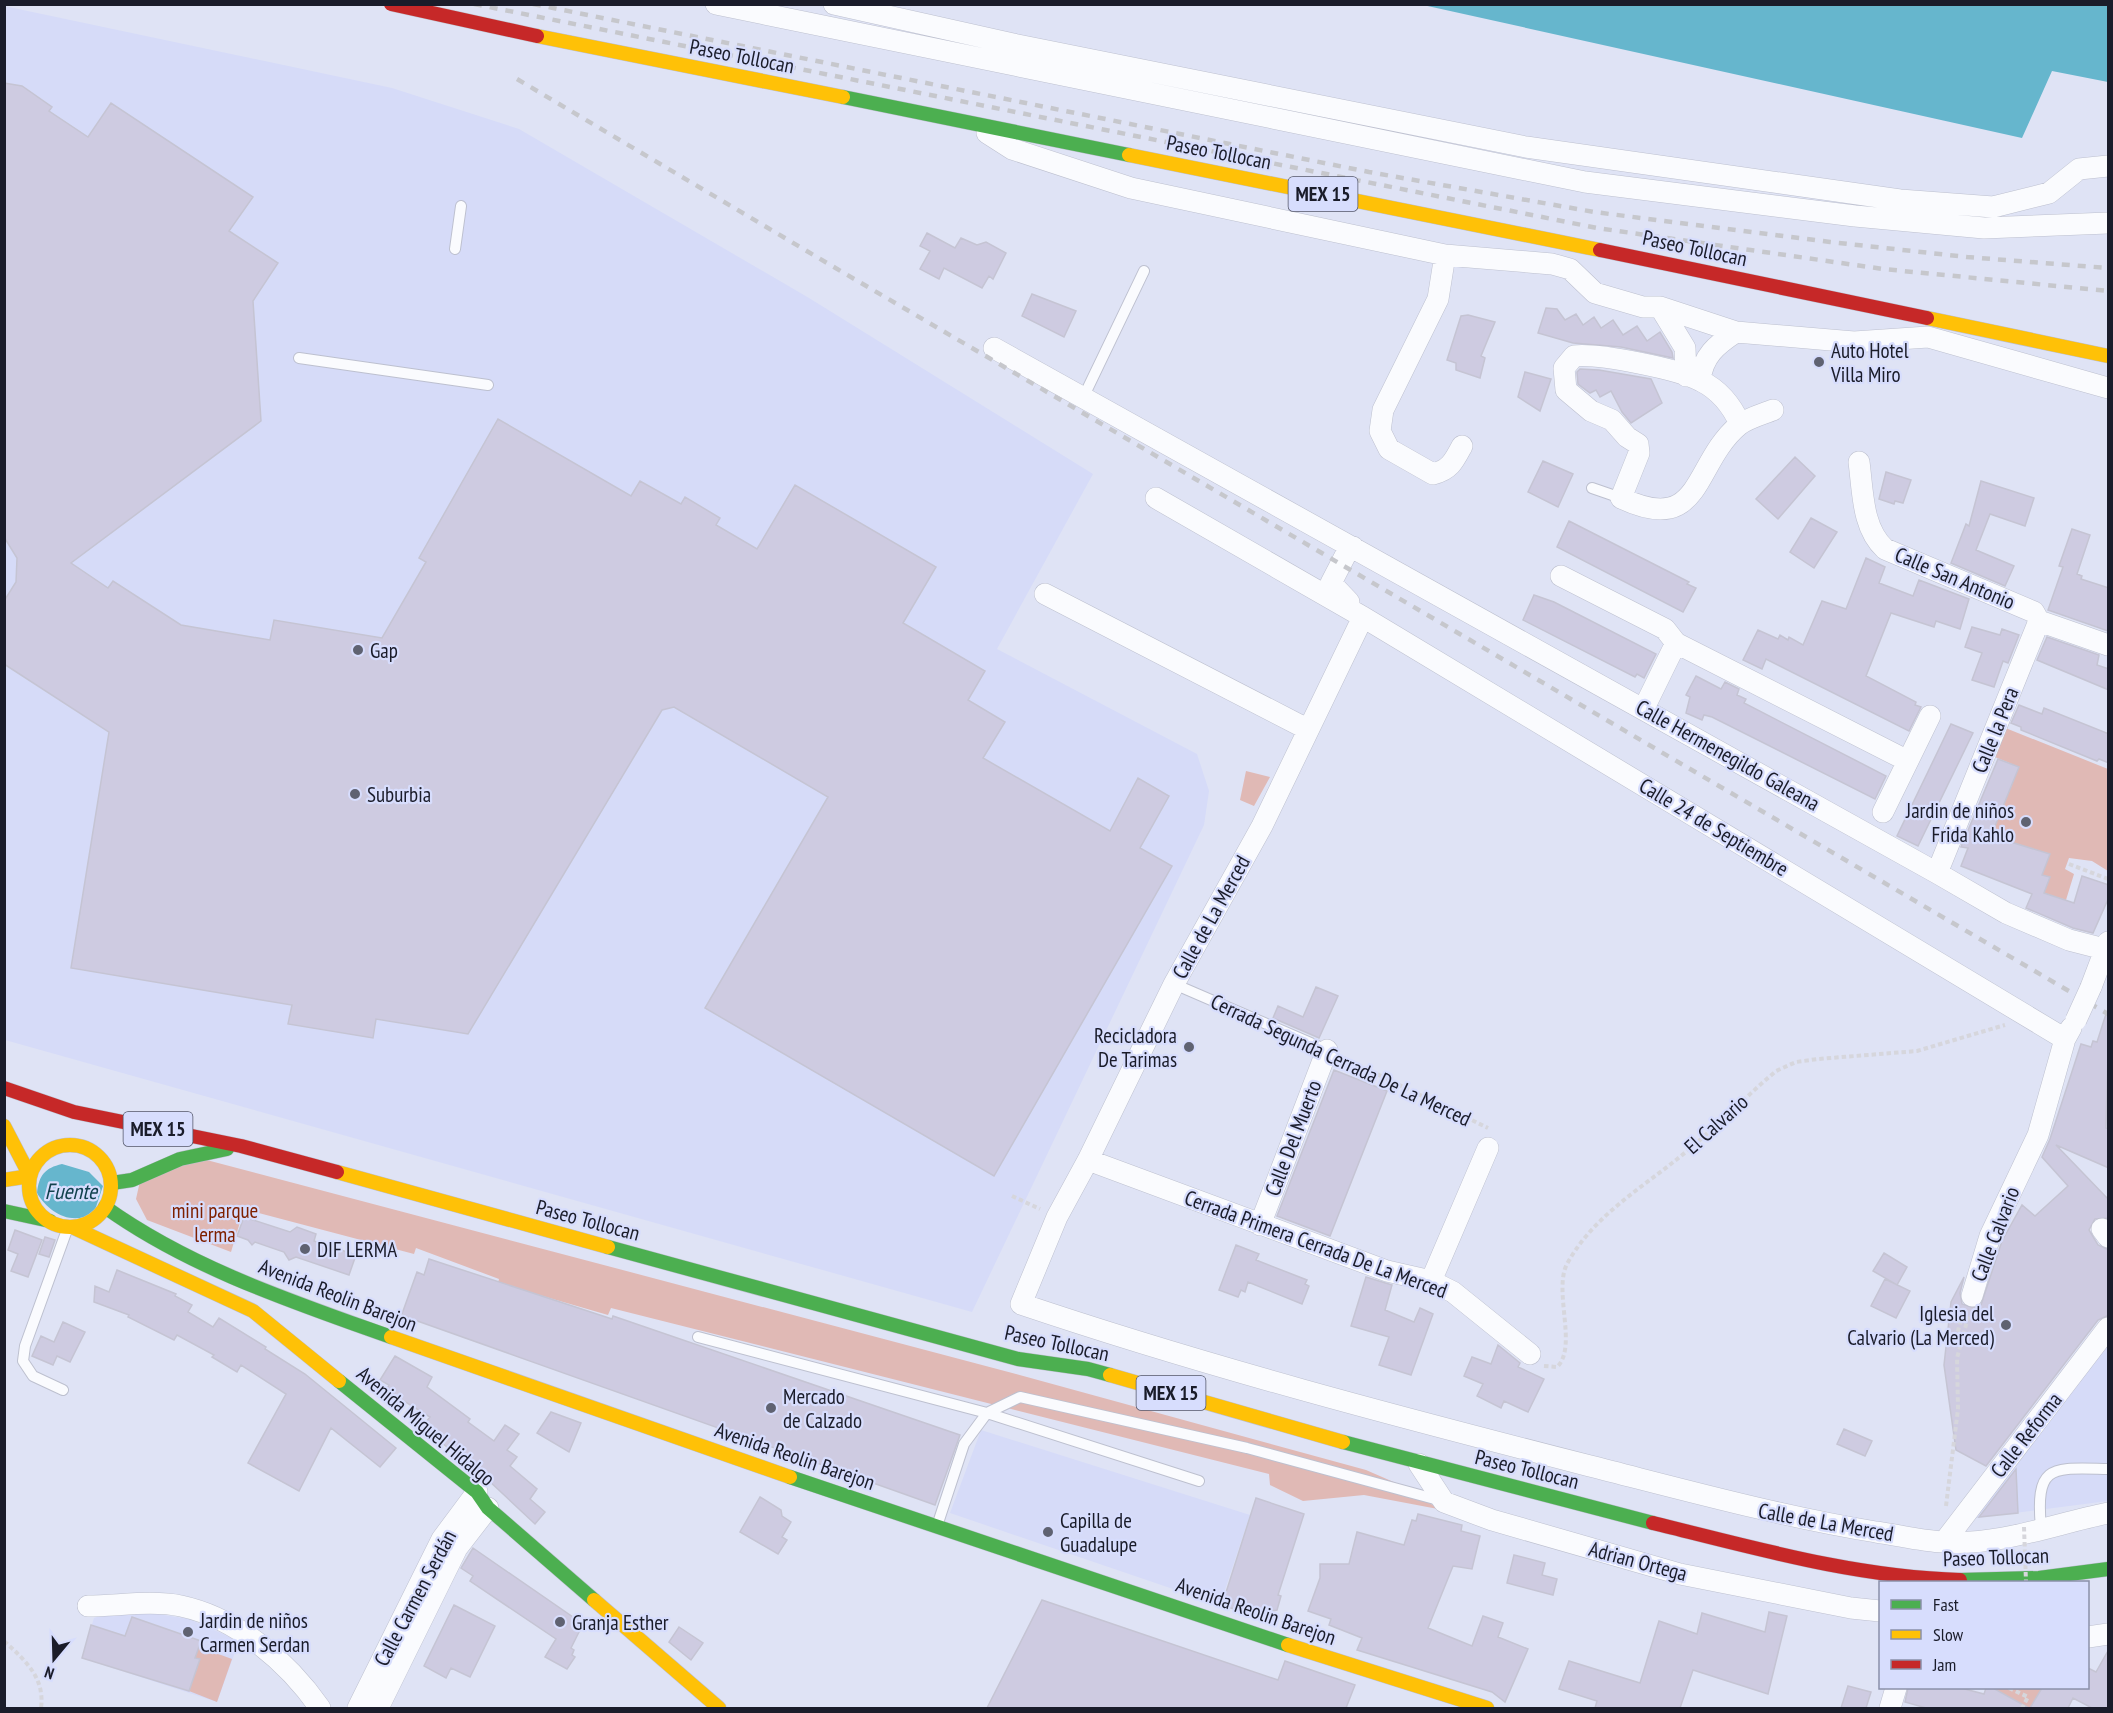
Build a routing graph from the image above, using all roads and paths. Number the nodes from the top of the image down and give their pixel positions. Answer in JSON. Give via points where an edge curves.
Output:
{"nodes":[{"id":1,"x":391,"y":4,"type":"edge"},
{"id":2,"x":716,"y":4,"type":"edge"},
{"id":3,"x":834,"y":4,"type":"edge"},
{"id":4,"x":979,"y":125,"type":"junction"},
{"id":5,"x":2109,"y":166,"type":"edge"},
{"id":6,"x":461,"y":206,"type":"dead end"},
{"id":7,"x":2109,"y":222,"type":"edge"},
{"id":8,"x":455,"y":249,"type":"dead end"},
{"id":9,"x":1445,"y":255,"type":"junction"},
{"id":10,"x":1144,"y":271,"type":"dead end"},
{"id":11,"x":1660,"y":307,"type":"junction"},
{"id":12,"x":1736,"y":332,"type":"junction"},
{"id":13,"x":994,"y":348,"type":"dead end"},
{"id":14,"x":2109,"y":356,"type":"edge"},
{"id":15,"x":299,"y":358,"type":"dead end"},
{"id":16,"x":1693,"y":378,"type":"junction"},
{"id":17,"x":488,"y":385,"type":"dead end"},
{"id":18,"x":2109,"y":388,"type":"edge"},
{"id":19,"x":1083,"y":398,"type":"junction"},
{"id":20,"x":1773,"y":410,"type":"dead end"},
{"id":21,"x":1740,"y":424,"type":"junction"},
{"id":22,"x":1462,"y":446,"type":"dead end"},
{"id":23,"x":1859,"y":462,"type":"dead end"},
{"id":24,"x":1592,"y":488,"type":"dead end"},
{"id":25,"x":1156,"y":498,"type":"dead end"},
{"id":26,"x":1621,"y":498,"type":"junction"},
{"id":27,"x":1353,"y":548,"type":"junction"},
{"id":28,"x":1562,"y":576,"type":"dead end"},
{"id":29,"x":1045,"y":594,"type":"dead end"},
{"id":30,"x":1363,"y":617,"type":"junction"},
{"id":31,"x":2039,"y":621,"type":"junction"},
{"id":32,"x":1676,"y":643,"type":"junction"},
{"id":33,"x":2109,"y":645,"type":"edge"},
{"id":34,"x":1644,"y":708,"type":"junction"},
{"id":35,"x":1930,"y":716,"type":"dead end"},
{"id":36,"x":1307,"y":729,"type":"junction"},
{"id":37,"x":1906,"y":760,"type":"junction"},
{"id":38,"x":1883,"y":812,"type":"dead end"},
{"id":39,"x":2069,"y":864,"type":"dead end"},
{"id":40,"x":1937,"y":873,"type":"junction"},
{"id":41,"x":2109,"y":879,"type":"edge"},
{"id":42,"x":2108,"y":947,"type":"edge"},
{"id":43,"x":1174,"y":984,"type":"junction"},
{"id":44,"x":2033,"y":1017,"type":"junction"},
{"id":45,"x":2065,"y":1039,"type":"junction"},
{"id":46,"x":1327,"y":1050,"type":"junction"},
{"id":47,"x":4,"y":1088,"type":"edge"},
{"id":48,"x":4,"y":1105,"type":"edge"},
{"id":49,"x":74,"y":1112,"type":"junction"},
{"id":50,"x":4,"y":1126,"type":"edge"},
{"id":51,"x":241,"y":1146,"type":"junction"},
{"id":52,"x":14,"y":1148,"type":"junction"},
{"id":53,"x":1488,"y":1148,"type":"joint"},
{"id":54,"x":1088,"y":1160,"type":"junction"},
{"id":55,"x":4,"y":1172,"type":"edge"},
{"id":56,"x":30,"y":1176,"type":"junction"},
{"id":57,"x":4,"y":1180,"type":"edge"},
{"id":58,"x":112,"y":1183,"type":"junction"},
{"id":59,"x":1012,"y":1196,"type":"dead end"},
{"id":60,"x":105,"y":1207,"type":"junction"},
{"id":61,"x":4,"y":1211,"type":"edge"},
{"id":62,"x":1058,"y":1217,"type":"junction"},
{"id":63,"x":50,"y":1221,"type":"junction"},
{"id":64,"x":1260,"y":1225,"type":"junction"},
{"id":65,"x":70,"y":1227,"type":"junction"},
{"id":66,"x":1431,"y":1281,"type":"junction"},
{"id":67,"x":265,"y":1292,"type":"junction"},
{"id":68,"x":1967,"y":1300,"type":"junction"},
{"id":69,"x":254,"y":1311,"type":"junction"},
{"id":70,"x":2109,"y":1328,"type":"edge"},
{"id":71,"x":1965,"y":1336,"type":"junction"},
{"id":72,"x":698,"y":1337,"type":"dead end"},
{"id":73,"x":1530,"y":1354,"type":"joint"},
{"id":74,"x":63,"y":1390,"type":"dead end"},
{"id":75,"x":987,"y":1413,"type":"junction"},
{"id":76,"x":1419,"y":1464,"type":"junction"},
{"id":77,"x":2109,"y":1469,"type":"edge"},
{"id":78,"x":1199,"y":1481,"type":"dead end"},
{"id":79,"x":482,"y":1500,"type":"junction"},
{"id":80,"x":1444,"y":1502,"type":"junction"},
{"id":81,"x":1946,"y":1509,"type":"dead end"},
{"id":82,"x":2109,"y":1514,"type":"edge"},
{"id":83,"x":937,"y":1526,"type":"junction"},
{"id":84,"x":2033,"y":1527,"type":"junction"},
{"id":85,"x":1944,"y":1542,"type":"junction"},
{"id":86,"x":449,"y":1544,"type":"junction"},
{"id":87,"x":2109,"y":1569,"type":"edge"},
{"id":88,"x":2026,"y":1581,"type":"edge"},
{"id":89,"x":88,"y":1606,"type":"dead end"},
{"id":90,"x":1879,"y":1611,"type":"edge"},
{"id":91,"x":2109,"y":1634,"type":"edge"},
{"id":92,"x":2089,"y":1637,"type":"edge"},
{"id":93,"x":4,"y":1641,"type":"edge"},
{"id":94,"x":1896,"y":1689,"type":"edge"},
{"id":95,"x":2011,"y":1689,"type":"edge"},
{"id":96,"x":41,"y":1708,"type":"edge"},
{"id":97,"x":320,"y":1708,"type":"edge"},
{"id":98,"x":358,"y":1708,"type":"edge"},
{"id":99,"x":378,"y":1708,"type":"edge"},
{"id":100,"x":719,"y":1708,"type":"edge"},
{"id":101,"x":1486,"y":1708,"type":"edge"},
{"id":102,"x":1890,"y":1708,"type":"edge"},
{"id":103,"x":2022,"y":1708,"type":"edge"}],
"edges":[{"from":1,"to":4,"type":"main road","name":"Paseo Tollocan","number":"MEX 15","bridge":true},
{"from":2,"to":7,"type":"street","via":[[1585,182],[1984,228]]},
{"from":3,"to":5,"type":"street","via":[[1526,147],[1900,200],[1993,207],[2049,194],[2079,169]]},
{"from":4,"to":9,"type":"street","via":[[1012,149],[1131,188]]},
{"from":4,"to":14,"type":"main road","name":"Paseo Tollocan","number":"MEX 15"},
{"from":6,"to":8,"type":"lane"},
{"from":9,"to":11,"type":"street","via":[[1552,264],[1570,269],[1595,293],[1643,307]]},
{"from":9,"to":22,"type":"street","via":[[1437,299],[1383,410],[1380,431],[1389,449],[1433,474],[1453,464]]},
{"from":10,"to":19,"type":"lane"},
{"from":11,"to":12,"type":"street"},
{"from":11,"to":16,"type":"street","via":[[1685,348]]},
{"from":12,"to":16,"type":"street","via":[[1715,346]]},
{"from":12,"to":18,"type":"street","via":[[1854,342],[1928,337]]},
{"from":13,"to":19,"type":"street","name":"Calle Hermenegildo Galeana"},
{"from":15,"to":17,"type":"lane"},
{"from":16,"to":21,"type":"street","via":[[1724,398]]},
{"from":16,"to":26,"type":"street","via":[[1605,357],[1575,356],[1564,368],[1566,390],[1591,411],[1612,420],[1638,444],[1639,453]]},
{"from":19,"to":27,"type":"street","name":"Calle Hermenegildo Galeana"},
{"from":20,"to":21,"type":"street"},
{"from":21,"to":26,"type":"street","via":[[1678,507],[1643,508]]},
{"from":23,"to":31,"type":"street","name":"Calle San Antonio","via":[[1868,522],[1874,538],[1885,549],[2034,612]]},
{"from":24,"to":26,"type":"lane"},
{"from":25,"to":30,"type":"street"},
{"from":27,"to":30,"type":"street","via":[[1331,583]]},
{"from":27,"to":34,"type":"street","name":"Calle Hermenegildo Galeana"},
{"from":28,"to":32,"type":"street","via":[[1665,629]]},
{"from":29,"to":36,"type":"street"},
{"from":30,"to":36,"type":"street","name":"Calle de La Merced"},
{"from":30,"to":44,"type":"street","name":"Calle 24 de Septiembre"},
{"from":31,"to":33,"type":"street","name":"Calle San Antonio"},
{"from":31,"to":40,"type":"street","name":"Calle la Pera"},
{"from":32,"to":34,"type":"street"},
{"from":32,"to":37,"type":"street"},
{"from":34,"to":40,"type":"street","name":"Calle Hermenegildo Galeana"},
{"from":35,"to":37,"type":"street"},
{"from":36,"to":43,"type":"street","name":"Calle de La Merced","via":[[1262,826]]},
{"from":37,"to":38,"type":"street"},
{"from":39,"to":41,"type":"path"},
{"from":40,"to":42,"type":"street","name":"Calle Hermenegildo Galeana","via":[[2007,913],[2069,940]]},
{"from":42,"to":45,"type":"street","name":"Calle Calvario","bridge":true},
{"from":43,"to":46,"type":"lane","name":"Cerrada Segunda Cerrada De La Merced"},
{"from":43,"to":54,"type":"street","name":"Calle de La Merced"},
{"from":44,"to":45,"type":"street","name":"Calle 24 de Septiembre"},
{"from":44,"to":73,"type":"path","name":"El Calvario","via":[[1917,1052],[1818,1059],[1796,1062],[1776,1071],[1590,1232],[1566,1266],[1562,1362],[1545,1366]]},
{"from":45,"to":68,"type":"street","name":"Calle Calvario","via":[[2038,1135],[1990,1236]]},
{"from":46,"to":53,"type":"path","name":"Cerrada Segunda Cerrada De La Merced","via":[[1486,1126],[1493,1136]]},
{"from":46,"to":64,"type":"street","name":"Calle Del Muerto"},
{"from":47,"to":49,"type":"main road","name":"Paseo Tollocan","number":"MEX 15"},
{"from":48,"to":49,"type":"street"},
{"from":49,"to":51,"type":"main road","name":"Paseo Tollocan","number":"MEX 15"},
{"from":50,"to":52,"type":"main road"},
{"from":51,"to":58,"type":"main road","via":[[180,1159],[132,1180]]},
{"from":51,"to":76,"type":"main road","name":"Paseo Tollocan","number":"MEX 15","via":[[1018,1359],[1088,1369]]},
{"from":52,"to":55,"type":"main road","via":[[9,1169]]},
{"from":52,"to":56,"type":"main road"},
{"from":53,"to":66,"type":"street"},
{"from":54,"to":62,"type":"street","name":"Calle de La Merced"},
{"from":54,"to":64,"type":"street","name":"Cerrada Primera Cerrada De La Merced"},
{"from":56,"to":57,"type":"main road"},
{"from":56,"to":58,"type":"main road","via":[[50,1150],[66,1144],[82,1146],[97,1155],[107,1167]]},
{"from":56,"to":63,"type":"main road","via":[[29,1196]]},
{"from":58,"to":60,"type":"main road"},
{"from":59,"to":62,"type":"path"},
{"from":60,"to":65,"type":"main road","via":[[97,1218]]},
{"from":60,"to":67,"type":"main road","name":"Avenida Reolin Barejon","via":[[146,1234]]},
{"from":61,"to":63,"type":"main road"},
{"from":62,"to":85,"type":"street","name":"Calle de La Merced","via":[[1021,1304],[1150,1348],[1285,1386],[1710,1497],[1803,1520]]},
{"from":63,"to":65,"type":"main road"},
{"from":64,"to":66,"type":"street","name":"Cerrada Primera Cerrada De La Merced","via":[[1387,1271]]},
{"from":65,"to":69,"type":"main road","name":"Avenida Miguel Hidalgo"},
{"from":65,"to":74,"type":"lane","via":[[25,1346],[23,1361],[33,1376]]},
{"from":66,"to":73,"type":"street","name":"Cerrada Primera Cerrada De La Merced","via":[[1453,1292]]},
{"from":67,"to":69,"type":"main road"},
{"from":67,"to":83,"type":"main road","name":"Avenida Reolin Barejon","via":[[596,1411]]},
{"from":68,"to":71,"type":"path","name":"Calle Calvario"},
{"from":68,"to":71,"type":"path","via":[[1956,1338]]},
{"from":69,"to":79,"type":"main road","name":"Avenida Miguel Hidalgo"},
{"from":70,"to":85,"type":"street","name":"Calle Reforma"},
{"from":71,"to":81,"type":"path","name":"Calle Calvario","via":[[1957,1358],[1958,1409]]},
{"from":72,"to":75,"type":"lane"},
{"from":75,"to":78,"type":"lane"},
{"from":75,"to":80,"type":"lane","via":[[1020,1397],[1247,1448]]},
{"from":75,"to":83,"type":"lane","via":[[964,1444]]},
{"from":76,"to":80,"type":"street"},
{"from":76,"to":87,"type":"main road","name":"Paseo Tollocan","number":"MEX 15","via":[[1876,1575],[2003,1581]]},
{"from":77,"to":84,"type":"lane","via":[[2057,1470],[2045,1477]]},
{"from":79,"to":86,"type":"street","name":"Calle Carmen Serdán"},
{"from":79,"to":100,"type":"main road","name":"Avenida Miguel Hidalgo"},
{"from":80,"to":90,"type":"street","name":"Adrian Ortega","via":[[1492,1520],[1680,1574]]},
{"from":82,"to":84,"type":"street","name":"Calle de La Merced","via":[[2066,1525]]},
{"from":83,"to":101,"type":"main road","name":"Avenida Reolin Barejon"},
{"from":84,"to":85,"type":"street","name":"Calle de La Merced","via":[[2026,1535]]},
{"from":84,"to":88,"type":"path","bridge":true},
{"from":86,"to":98,"type":"street","name":"Calle Carmen Serdán"},
{"from":86,"to":99,"type":"street","name":"Calle Carmen Serdán"},
{"from":89,"to":97,"type":"street","via":[[181,1606],[227,1624],[265,1648],[306,1688]]},
{"from":91,"to":92,"type":"street"},
{"from":93,"to":96,"type":"path","via":[[32,1670],[42,1689]]},
{"from":94,"to":102,"type":"street"},
{"from":95,"to":103,"type":"path","via":[[2028,1697]]}]}
